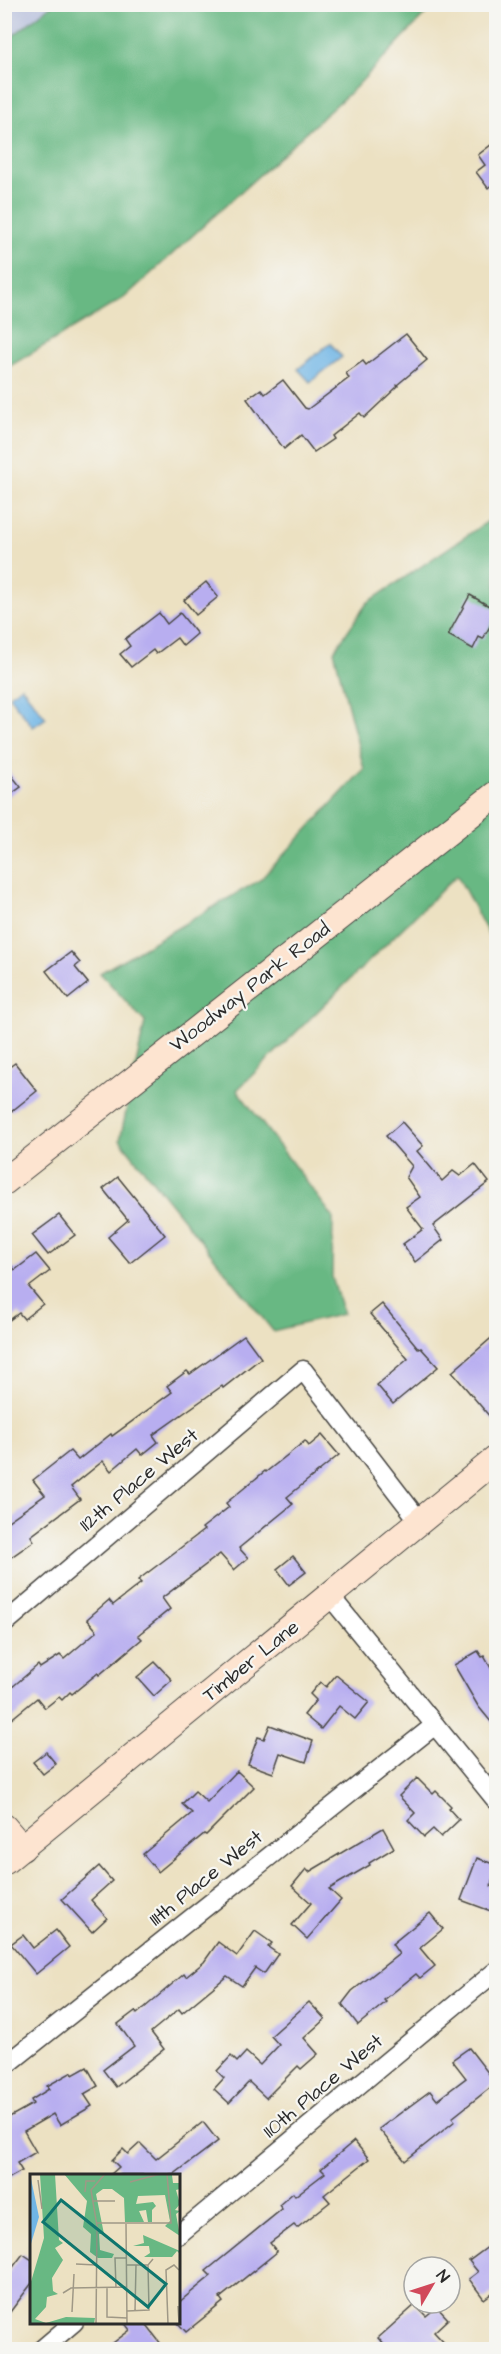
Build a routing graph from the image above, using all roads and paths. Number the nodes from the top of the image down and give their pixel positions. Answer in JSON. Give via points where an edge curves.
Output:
{"nodes":[{"id":1,"x":496,"y":794,"type":"edge"},
{"id":2,"x":4,"y":1182,"type":"edge"},
{"id":3,"x":496,"y":1459,"type":"edge"},
{"id":4,"x":420,"y":1522,"type":"junction"},
{"id":5,"x":330,"y":1596,"type":"junction"},
{"id":6,"x":4,"y":1624,"type":"edge"},
{"id":7,"x":435,"y":1725,"type":"junction"},
{"id":8,"x":496,"y":1800,"type":"edge"},
{"id":9,"x":4,"y":1827,"type":"edge"},
{"id":10,"x":13,"y":1855,"type":"edge"},
{"id":11,"x":496,"y":1971,"type":"edge"},
{"id":12,"x":4,"y":2067,"type":"edge"},
{"id":13,"x":180,"y":2233,"type":"edge"},
{"id":14,"x":72,"y":2324,"type":"edge"},
{"id":15,"x":41,"y":2349,"type":"edge"}],
"edges":[{"from":1,"to":2,"type":"street","name":"Woodway Park Road"},
{"from":3,"to":4,"type":"street","name":"Timber Lane"},
{"from":4,"to":5,"type":"street","name":"Timber Lane"},
{"from":4,"to":6,"type":"street","name":"112th Place West","via":[[303,1370]]},
{"from":5,"to":7,"type":"street"},
{"from":5,"to":10,"type":"street","name":"Timber Lane"},
{"from":7,"to":8,"type":"street"},
{"from":7,"to":12,"type":"street","name":"111th Place West"},
{"from":9,"to":10,"type":"street"},
{"from":11,"to":13,"type":"street","name":"110th Place West"},
{"from":14,"to":15,"type":"street"}]}
